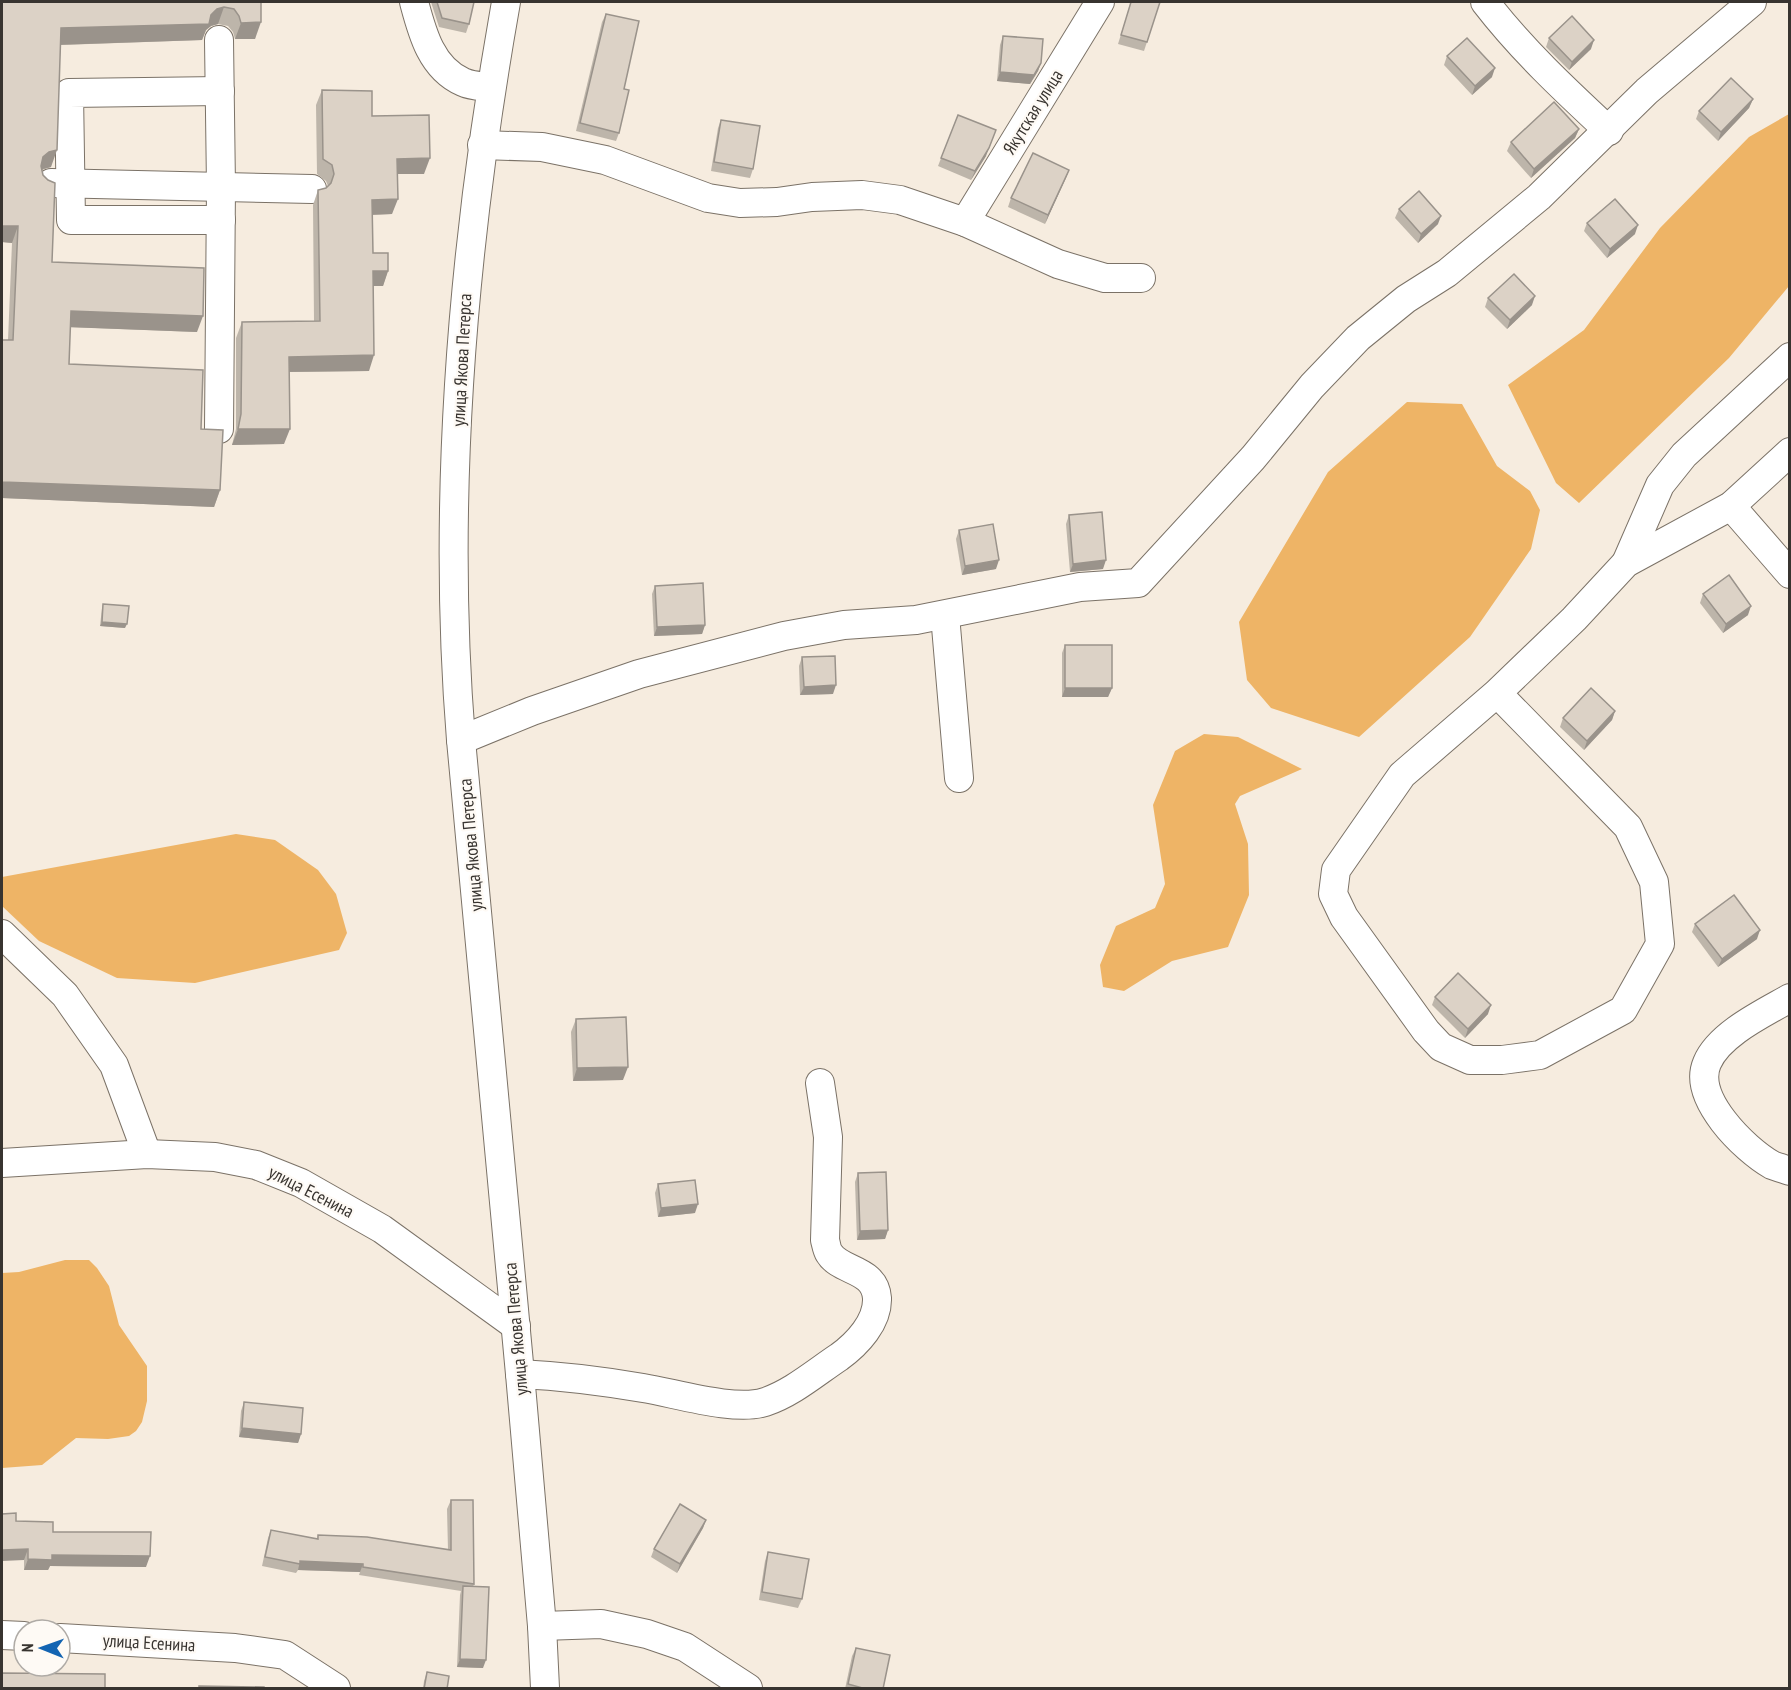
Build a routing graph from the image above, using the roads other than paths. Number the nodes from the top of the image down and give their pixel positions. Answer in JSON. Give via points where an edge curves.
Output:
{"nodes":[{"id":1,"x":414,"y":2,"type":"edge"},
{"id":2,"x":506,"y":2,"type":"edge"},
{"id":3,"x":1101,"y":2,"type":"edge"},
{"id":4,"x":1485,"y":2,"type":"edge"},
{"id":5,"x":1752,"y":2,"type":"edge"},
{"id":6,"x":219,"y":40,"type":"dead end"},
{"id":7,"x":490,"y":87,"type":"junction"},
{"id":8,"x":220,"y":91,"type":"junction"},
{"id":9,"x":1609,"y":131,"type":"junction"},
{"id":10,"x":482,"y":145,"type":"junction"},
{"id":11,"x":60,"y":183,"type":"junction"},
{"id":12,"x":221,"y":187,"type":"junction"},
{"id":13,"x":312,"y":189,"type":"dead end"},
{"id":14,"x":221,"y":220,"type":"junction"},
{"id":15,"x":965,"y":222,"type":"junction"},
{"id":16,"x":1142,"y":278,"type":"dead end"},
{"id":17,"x":1790,"y":357,"type":"edge"},
{"id":18,"x":219,"y":429,"type":"edge"},
{"id":19,"x":1790,"y":452,"type":"edge"},
{"id":20,"x":1731,"y":506,"type":"junction"},
{"id":21,"x":1626,"y":563,"type":"junction"},
{"id":22,"x":1790,"y":574,"type":"edge"},
{"id":23,"x":945,"y":615,"type":"junction"},
{"id":24,"x":1497,"y":693,"type":"junction"},
{"id":25,"x":461,"y":740,"type":"junction"},
{"id":26,"x":959,"y":778,"type":"dead end"},
{"id":27,"x":2,"y":934,"type":"edge"},
{"id":28,"x":1790,"y":998,"type":"edge"},
{"id":29,"x":820,"y":1083,"type":"dead end"},
{"id":30,"x":147,"y":1154,"type":"junction"},
{"id":31,"x":1784,"y":1160,"type":"edge"},
{"id":32,"x":2,"y":1163,"type":"edge"},
{"id":33,"x":516,"y":1326,"type":"junction"},
{"id":34,"x":520,"y":1374,"type":"junction"},
{"id":35,"x":542,"y":1626,"type":"junction"},
{"id":36,"x":72,"y":1639,"type":"edge"},
{"id":37,"x":336,"y":1689,"type":"edge"},
{"id":38,"x":544,"y":1689,"type":"edge"},
{"id":39,"x":748,"y":1689,"type":"edge"}],
"edges":[{"from":1,"to":7,"type":"street","via":[[424,39],[442,68],[463,82]]},
{"from":2,"to":7,"type":"street","name":"улица Якова Петерса"},
{"from":3,"to":15,"type":"street","name":"Якутская улица"},
{"from":4,"to":9,"type":"street","via":[[1547,74]]},
{"from":5,"to":9,"type":"street","via":[[1647,91]]},
{"from":6,"to":8,"type":"street"},
{"from":7,"to":10,"type":"street","name":"улица Якова Петерса"},
{"from":8,"to":11,"type":"street","via":[[69,93]]},
{"from":8,"to":12,"type":"street"},
{"from":9,"to":23,"type":"street","via":[[1539,197],[1447,273],[1406,299],[1358,338],[1138,583],[1080,587]]},
{"from":10,"to":15,"type":"street","via":[[542,147],[605,160],[708,198],[777,202],[862,195],[900,200]]},
{"from":10,"to":25,"type":"street","name":"улица Якова Петерса","via":[[466,287],[453,518]]},
{"from":11,"to":12,"type":"street"},
{"from":11,"to":14,"type":"street","via":[[71,220]]},
{"from":12,"to":13,"type":"street"},
{"from":12,"to":14,"type":"street"},
{"from":14,"to":18,"type":"street"},
{"from":15,"to":16,"type":"street","via":[[1058,264],[1105,278]]},
{"from":17,"to":21,"type":"street","via":[[1684,455],[1660,485]]},
{"from":19,"to":20,"type":"street"},
{"from":20,"to":21,"type":"street"},
{"from":20,"to":22,"type":"street"},
{"from":21,"to":24,"type":"street"},
{"from":23,"to":25,"type":"street","via":[[844,625],[773,639],[639,674]]},
{"from":23,"to":26,"type":"street"},
{"from":24,"to":24,"type":"street","via":[[1402,775],[1336,870],[1333,894],[1344,917],[1426,1031],[1441,1047],[1470,1060],[1540,1055],[1623,1010],[1660,944],[1654,882],[1628,827]]},
{"from":25,"to":33,"type":"street","name":"улица Якова Петерса"},
{"from":27,"to":30,"type":"street","via":[[65,995],[114,1065]]},
{"from":28,"to":31,"type":"street","via":[[1740,1027],[1719,1047],[1707,1063],[1704,1080],[1709,1099],[1725,1123],[1750,1148]]},
{"from":29,"to":34,"type":"street","via":[[828,1137],[825,1240],[829,1254],[868,1278],[877,1296],[874,1317],[847,1351],[795,1388],[763,1402],[730,1404],[570,1376]]},
{"from":30,"to":32,"type":"street","name":"улица Есенина"},
{"from":30,"to":33,"type":"street","name":"улица Есенина","via":[[215,1157],[256,1165],[301,1183],[382,1229]]},
{"from":33,"to":34,"type":"street","name":"улица Якова Петерса"},
{"from":34,"to":35,"type":"street","name":"улица Якова Петерса"},
{"from":35,"to":38,"type":"street","name":"улица Якова Петерса"},
{"from":35,"to":39,"type":"street","via":[[601,1624],[647,1634],[685,1647]]},
{"from":36,"to":37,"type":"street","name":"улица Есенина","via":[[235,1648],[285,1655]]}]}
